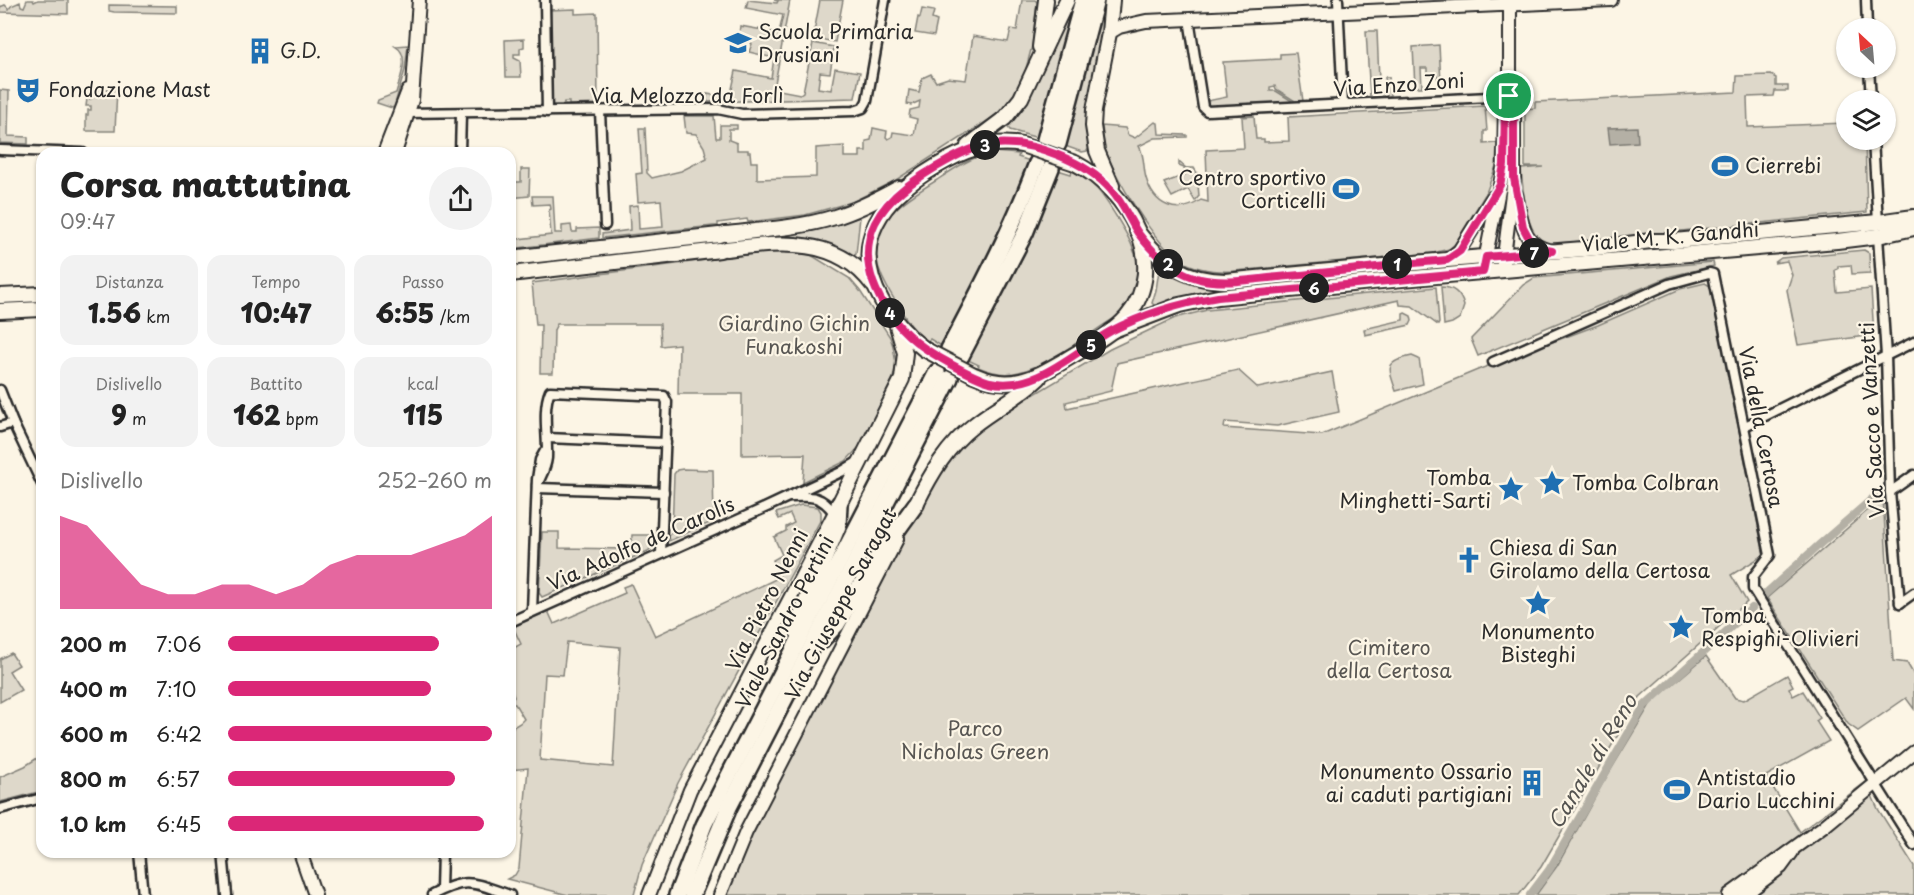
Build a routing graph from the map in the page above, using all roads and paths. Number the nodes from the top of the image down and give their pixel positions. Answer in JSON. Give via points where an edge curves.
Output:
{"nodes":[{"id":1,"x":418,"y":0,"type":"edge"},
{"id":2,"x":545,"y":0,"type":"edge"},
{"id":3,"x":885,"y":0,"type":"edge"},
{"id":4,"x":1046,"y":0,"type":"edge"},
{"id":5,"x":1067,"y":0,"type":"edge"},
{"id":6,"x":1083,"y":0,"type":"edge"},
{"id":7,"x":1096,"y":0,"type":"edge"},
{"id":8,"x":1611,"y":0,"type":"edge"},
{"id":9,"x":1866,"y":0,"type":"edge"},
{"id":10,"x":1510,"y":2,"type":"edge"},
{"id":11,"x":1112,"y":5,"type":"edge"},
{"id":12,"x":1338,"y":6,"type":"edge"},
{"id":13,"x":1867,"y":18,"type":"edge"},
{"id":14,"x":1189,"y":19,"type":"junction"},
{"id":15,"x":1146,"y":21,"type":"junction"},
{"id":16,"x":1109,"y":33,"type":"junction"},
{"id":17,"x":1038,"y":61,"type":"junction"},
{"id":18,"x":1509,"y":96,"type":"junction"},
{"id":19,"x":1343,"y":104,"type":"junction"},
{"id":20,"x":600,"y":111,"type":"junction"},
{"id":21,"x":547,"y":112,"type":"junction"},
{"id":22,"x":404,"y":113,"type":"junction"},
{"id":23,"x":461,"y":114,"type":"junction"},
{"id":24,"x":387,"y":147,"type":"edge"},
{"id":25,"x":396,"y":147,"type":"edge"},
{"id":26,"x":460,"y":147,"type":"edge"},
{"id":27,"x":0,"y":150,"type":"edge"},
{"id":28,"x":1874,"y":150,"type":"edge"},
{"id":29,"x":36,"y":151,"type":"edge"},
{"id":30,"x":952,"y":158,"type":"junction"},
{"id":31,"x":1044,"y":165,"type":"dead end"},
{"id":32,"x":1514,"y":178,"type":"junction"},
{"id":33,"x":915,"y":180,"type":"junction"},
{"id":34,"x":1500,"y":185,"type":"junction"},
{"id":35,"x":1116,"y":196,"type":"junction"},
{"id":36,"x":1914,"y":216,"type":"edge"},
{"id":37,"x":605,"y":225,"type":"dead end"},
{"id":38,"x":1914,"y":228,"type":"edge"},
{"id":39,"x":1878,"y":229,"type":"junction"},
{"id":40,"x":1137,"y":231,"type":"junction"},
{"id":41,"x":1552,"y":251,"type":"junction"},
{"id":42,"x":516,"y":257,"type":"edge"},
{"id":43,"x":1447,"y":260,"type":"junction"},
{"id":44,"x":1503,"y":263,"type":"junction"},
{"id":45,"x":1485,"y":264,"type":"junction"},
{"id":46,"x":516,"y":273,"type":"edge"},
{"id":47,"x":877,"y":292,"type":"junction"},
{"id":48,"x":36,"y":294,"type":"edge"},
{"id":49,"x":0,"y":296,"type":"edge"},
{"id":50,"x":36,"y":309,"type":"edge"},
{"id":51,"x":0,"y":311,"type":"edge"},
{"id":52,"x":896,"y":321,"type":"junction"},
{"id":53,"x":1112,"y":331,"type":"junction"},
{"id":54,"x":1914,"y":342,"type":"edge"},
{"id":55,"x":955,"y":353,"type":"dead end"},
{"id":56,"x":1886,"y":356,"type":"junction"},
{"id":57,"x":1493,"y":362,"type":"dead end"},
{"id":58,"x":1047,"y":371,"type":"junction"},
{"id":59,"x":0,"y":390,"type":"edge"},
{"id":60,"x":13,"y":423,"type":"junction"},
{"id":61,"x":1745,"y":426,"type":"junction"},
{"id":62,"x":0,"y":427,"type":"edge"},
{"id":63,"x":547,"y":438,"type":"junction"},
{"id":64,"x":666,"y":443,"type":"junction"},
{"id":65,"x":862,"y":459,"type":"junction"},
{"id":66,"x":36,"y":471,"type":"edge"},
{"id":67,"x":1914,"y":475,"type":"edge"},
{"id":68,"x":537,"y":486,"type":"junction"},
{"id":69,"x":664,"y":492,"type":"junction"},
{"id":70,"x":1890,"y":492,"type":"junction"},
{"id":71,"x":786,"y":497,"type":"junction"},
{"id":72,"x":916,"y":504,"type":"junction"},
{"id":73,"x":837,"y":509,"type":"junction"},
{"id":74,"x":660,"y":554,"type":"junction"},
{"id":75,"x":1914,"y":593,"type":"edge"},
{"id":76,"x":532,"y":611,"type":"junction"},
{"id":77,"x":516,"y":619,"type":"edge"},
{"id":78,"x":806,"y":658,"type":"junction"},
{"id":79,"x":789,"y":660,"type":"junction"},
{"id":80,"x":1914,"y":752,"type":"edge"},
{"id":81,"x":1876,"y":783,"type":"junction"},
{"id":82,"x":36,"y":800,"type":"edge"},
{"id":83,"x":0,"y":809,"type":"edge"},
{"id":84,"x":1914,"y":845,"type":"edge"},
{"id":85,"x":1794,"y":849,"type":"junction"},
{"id":86,"x":140,"y":858,"type":"edge"},
{"id":87,"x":223,"y":858,"type":"edge"},
{"id":88,"x":302,"y":858,"type":"edge"},
{"id":89,"x":442,"y":858,"type":"edge"},
{"id":90,"x":441,"y":890,"type":"junction"},
{"id":91,"x":143,"y":895,"type":"edge"},
{"id":92,"x":227,"y":895,"type":"edge"},
{"id":93,"x":315,"y":895,"type":"edge"},
{"id":94,"x":432,"y":895,"type":"edge"},
{"id":95,"x":510,"y":895,"type":"edge"},
{"id":96,"x":649,"y":895,"type":"edge"},
{"id":97,"x":677,"y":895,"type":"edge"},
{"id":98,"x":692,"y":895,"type":"edge"},
{"id":99,"x":720,"y":895,"type":"edge"},
{"id":100,"x":1729,"y":895,"type":"edge"},
{"id":101,"x":1744,"y":895,"type":"edge"}],
"edges":[{"from":1,"to":22,"type":"street","via":[[415,70]]},
{"from":2,"to":21,"type":"street"},
{"from":3,"to":20,"type":"street","name":"Via Melozzo da Forlì","via":[[867,101],[861,109],[742,114],[720,110]]},
{"from":4,"to":17,"type":"main road"},
{"from":5,"to":17,"type":"main road"},
{"from":6,"to":7,"type":"highway","via":[[1051,142]]},
{"from":8,"to":10,"type":"street"},
{"from":9,"to":13,"type":"street"},
{"from":10,"to":12,"type":"street"},
{"from":10,"to":18,"type":"street"},
{"from":11,"to":15,"type":"street","via":[[1122,18]]},
{"from":11,"to":16,"type":"main road"},
{"from":12,"to":14,"type":"street"},
{"from":12,"to":19,"type":"street"},
{"from":14,"to":15,"type":"street"},
{"from":14,"to":19,"type":"street","name":"Via Enzo Zoni","via":[[1205,111]]},
{"from":15,"to":16,"type":"street"},
{"from":16,"to":35,"type":"main road","via":[[1093,126],[1097,151]]},
{"from":17,"to":30,"type":"main road","via":[[1009,113]]},
{"from":18,"to":19,"type":"street","name":"Via Enzo Zoni"},
{"from":18,"to":32,"type":"street","via":[[1514,104]]},
{"from":18,"to":34,"type":"street","via":[[1505,104]]},
{"from":20,"to":21,"type":"street","name":"Via Melozzo da Forlì"},
{"from":20,"to":37,"type":"street"},
{"from":21,"to":23,"type":"street","name":"Via Melozzo da Forlì"},
{"from":22,"to":23,"type":"street","name":"Via Melozzo da Forlì"},
{"from":22,"to":24,"type":"street"},
{"from":22,"to":25,"type":"street"},
{"from":23,"to":26,"type":"street"},
{"from":27,"to":29,"type":"street"},
{"from":28,"to":39,"type":"street","name":"Via Sacco e Vanzetti"},
{"from":30,"to":33,"type":"main road"},
{"from":30,"to":35,"type":"main road","bridge":true,"via":[[986,145],[1022,145],[1075,162]]},
{"from":31,"to":55,"type":"highway","via":[[1022,204]]},
{"from":32,"to":41,"type":"street","via":[[1527,237],[1537,247]]},
{"from":32,"to":44,"type":"street"},
{"from":33,"to":42,"type":"main road","via":[[868,205],[795,226]]},
{"from":33,"to":47,"type":"main road","via":[[886,208],[872,231],[868,264]]},
{"from":34,"to":43,"type":"street","via":[[1460,251]]},
{"from":34,"to":45,"type":"street"},
{"from":35,"to":40,"type":"main road"},
{"from":36,"to":39,"type":"main road"},
{"from":38,"to":39,"type":"main road"},
{"from":39,"to":41,"type":"main road","name":"Viale M. K. Gandhi","via":[[1644,241]]},
{"from":39,"to":44,"type":"main road","name":"Viale M. K. Gandhi","via":[[1837,241]]},
{"from":39,"to":56,"type":"street","name":"Via Sacco e Vanzetti"},
{"from":40,"to":43,"type":"main road","name":"Viale M. K. Gandhi","via":[[1169,265],[1207,280],[1235,281]]},
{"from":40,"to":53,"type":"main road","via":[[1146,262],[1143,287],[1131,311]]},
{"from":41,"to":44,"type":"main road","name":"Viale M. K. Gandhi"},
{"from":43,"to":45,"type":"main road","name":"Viale M. K. Gandhi"},
{"from":44,"to":45,"type":"main road","name":"Viale M. K. Gandhi"},
{"from":45,"to":53,"type":"main road","name":"Viale M. K. Gandhi","via":[[1205,299],[1172,307]]},
{"from":46,"to":47,"type":"main road","via":[[779,244],[814,247],[831,253],[867,278]]},
{"from":47,"to":52,"type":"main road"},
{"from":48,"to":49,"type":"main road"},
{"from":50,"to":51,"type":"main road"},
{"from":52,"to":58,"type":"main road","bridge":true,"via":[[924,349],[988,381],[1010,383]]},
{"from":52,"to":65,"type":"main road","name":"Via Pietro Nenni","via":[[905,353],[902,379]]},
{"from":53,"to":58,"type":"main road"},
{"from":54,"to":56,"type":"street"},
{"from":56,"to":61,"type":"street"},
{"from":56,"to":70,"type":"street","name":"Via Sacco e Vanzetti"},
{"from":57,"to":61,"type":"street","name":"Via della Certosa","via":[[1669,284],[1711,273]]},
{"from":58,"to":72,"type":"main road","name":"Via Giuseppe Saragat","via":[[962,435],[942,458]]},
{"from":59,"to":60,"type":"street"},
{"from":60,"to":62,"type":"street"},
{"from":60,"to":66,"type":"street"},
{"from":61,"to":81,"type":"street","name":"Via della Certosa","via":[[1770,555],[1753,577],[1752,586]]},
{"from":63,"to":64,"type":"street"},
{"from":63,"to":64,"type":"street","via":[[548,396],[552,390],[655,394],[666,397]]},
{"from":63,"to":68,"type":"street"},
{"from":64,"to":69,"type":"street"},
{"from":65,"to":71,"type":"street","name":"Via Adolfo de Carolis"},
{"from":65,"to":73,"type":"main road","name":"Via Pietro Nenni"},
{"from":67,"to":70,"type":"street"},
{"from":68,"to":69,"type":"street"},
{"from":68,"to":76,"type":"street"},
{"from":69,"to":74,"type":"street"},
{"from":70,"to":75,"type":"street","name":"Via Sacco e Vanzetti","via":[[1900,603]]},
{"from":71,"to":73,"type":"street","name":"Via Adolfo de Carolis","via":[[808,496]]},
{"from":71,"to":74,"type":"street","name":"Via Adolfo de Carolis"},
{"from":72,"to":78,"type":"highway","via":[[837,624]]},
{"from":72,"to":99,"type":"street","name":"Via Giuseppe Saragat","via":[[746,832]]},
{"from":73,"to":79,"type":"highway","via":[[838,526],[804,606]]},
{"from":73,"to":96,"type":"street","name":"Via Pietro Nenni","via":[[690,790]]},
{"from":74,"to":76,"type":"street","name":"Via Adolfo de Carolis"},
{"from":76,"to":77,"type":"street","name":"Via Adolfo de Carolis"},
{"from":78,"to":79,"type":"highway","name":"Viale Sandro Pertini","via":[[944,375]]},
{"from":78,"to":98,"type":"highway","name":"Viale Sandro Pertini","via":[[729,807]]},
{"from":79,"to":97,"type":"highway","name":"Viale Sandro Pertini","via":[[704,825]]},
{"from":80,"to":81,"type":"street"},
{"from":81,"to":84,"type":"street","name":"Via della Certosa"},
{"from":81,"to":85,"type":"street"},
{"from":82,"to":83,"type":"street"},
{"from":85,"to":100,"type":"street"},
{"from":85,"to":101,"type":"street","via":[[1781,867]]},
{"from":86,"to":91,"type":"street"},
{"from":87,"to":92,"type":"street"},
{"from":88,"to":93,"type":"street"},
{"from":89,"to":90,"type":"street"},
{"from":90,"to":94,"type":"street"},
{"from":90,"to":95,"type":"street","via":[[467,882]]}]}
